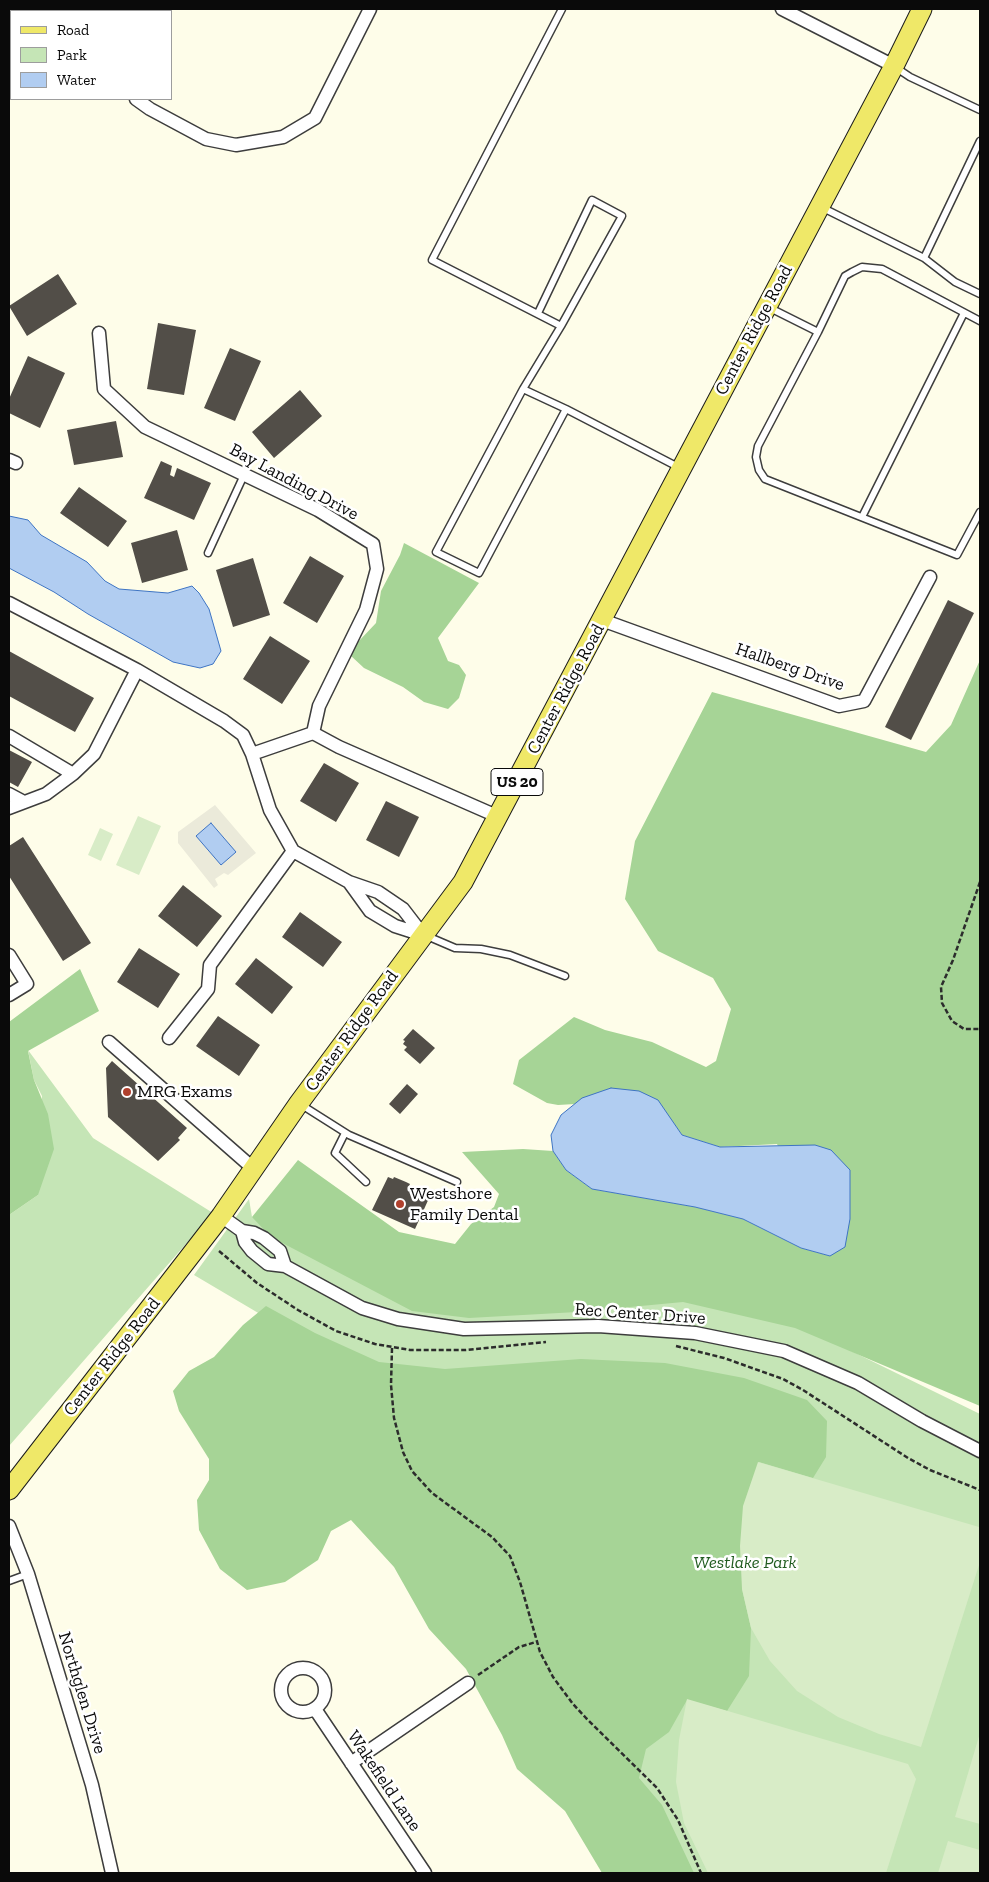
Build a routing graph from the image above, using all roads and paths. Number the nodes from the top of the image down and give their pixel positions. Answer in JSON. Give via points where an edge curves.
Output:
{"nodes":[{"id":1,"x":370,"y":9,"type":"edge"},
{"id":2,"x":562,"y":9,"type":"edge"},
{"id":3,"x":782,"y":9,"type":"edge"},
{"id":4,"x":922,"y":9,"type":"edge"},
{"id":5,"x":894,"y":66,"type":"junction"},
{"id":6,"x":137,"y":100,"type":"edge"},
{"id":7,"x":980,"y":110,"type":"edge"},
{"id":8,"x":980,"y":141,"type":"edge"},
{"id":9,"x":820,"y":206,"type":"junction"},
{"id":10,"x":924,"y":258,"type":"junction"},
{"id":11,"x":980,"y":294,"type":"edge"},
{"id":12,"x":767,"y":306,"type":"junction"},
{"id":13,"x":964,"y":312,"type":"junction"},
{"id":14,"x":538,"y":313,"type":"junction"},
{"id":15,"x":980,"y":321,"type":"edge"},
{"id":16,"x":561,"y":326,"type":"junction"},
{"id":17,"x":818,"y":332,"type":"junction"},
{"id":18,"x":99,"y":333,"type":"dead end"},
{"id":19,"x":523,"y":389,"type":"junction"},
{"id":20,"x":566,"y":409,"type":"junction"},
{"id":21,"x":682,"y":469,"type":"junction"},
{"id":22,"x":244,"y":475,"type":"junction"},
{"id":23,"x":980,"y":512,"type":"edge"},
{"id":24,"x":862,"y":517,"type":"junction"},
{"id":25,"x":208,"y":552,"type":"dead end"},
{"id":26,"x":930,"y":577,"type":"dead end"},
{"id":27,"x":9,"y":603,"type":"edge"},
{"id":28,"x":602,"y":620,"type":"junction"},
{"id":29,"x":137,"y":670,"type":"junction"},
{"id":30,"x":314,"y":733,"type":"junction"},
{"id":31,"x":9,"y":736,"type":"edge"},
{"id":32,"x":252,"y":754,"type":"junction"},
{"id":33,"x":74,"y":774,"type":"junction"},
{"id":34,"x":9,"y":794,"type":"edge"},
{"id":35,"x":24,"y":802,"type":"junction"},
{"id":36,"x":9,"y":808,"type":"edge"},
{"id":37,"x":499,"y":817,"type":"junction"},
{"id":38,"x":293,"y":851,"type":"junction"},
{"id":39,"x":349,"y":882,"type":"junction"},
{"id":40,"x":980,"y":882,"type":"edge"},
{"id":41,"x":423,"y":935,"type":"junction"},
{"id":42,"x":9,"y":955,"type":"edge"},
{"id":43,"x":565,"y":976,"type":"dead end"},
{"id":44,"x":9,"y":995,"type":"edge"},
{"id":45,"x":980,"y":1029,"type":"edge"},
{"id":46,"x":169,"y":1038,"type":"dead end"},
{"id":47,"x":108,"y":1042,"type":"dead end"},
{"id":48,"x":299,"y":1103,"type":"junction"},
{"id":49,"x":345,"y":1132,"type":"junction"},
{"id":50,"x":255,"y":1170,"type":"junction"},
{"id":51,"x":366,"y":1182,"type":"dead end"},
{"id":52,"x":457,"y":1182,"type":"dead end"},
{"id":53,"x":221,"y":1216,"type":"junction"},
{"id":54,"x":242,"y":1231,"type":"junction"},
{"id":55,"x":219,"y":1251,"type":"dead end"},
{"id":56,"x":285,"y":1266,"type":"junction"},
{"id":57,"x":549,"y":1342,"type":"dead end"},
{"id":58,"x":673,"y":1346,"type":"dead end"},
{"id":59,"x":392,"y":1348,"type":"junction"},
{"id":60,"x":980,"y":1451,"type":"edge"},
{"id":61,"x":9,"y":1490,"type":"edge"},
{"id":62,"x":980,"y":1490,"type":"edge"},
{"id":63,"x":9,"y":1526,"type":"edge"},
{"id":64,"x":28,"y":1574,"type":"junction"},
{"id":65,"x":9,"y":1581,"type":"edge"},
{"id":66,"x":536,"y":1642,"type":"junction"},
{"id":67,"x":468,"y":1683,"type":"joint"},
{"id":68,"x":315,"y":1709,"type":"dead end"},
{"id":69,"x":351,"y":1763,"type":"junction"},
{"id":70,"x":112,"y":1873,"type":"edge"},
{"id":71,"x":425,"y":1873,"type":"edge"},
{"id":72,"x":701,"y":1873,"type":"edge"}],
"edges":[{"from":1,"to":6,"type":"street","via":[[315,118],[282,137],[236,145],[206,139]]},
{"from":2,"to":14,"type":"lane","via":[[432,260]]},
{"from":3,"to":5,"type":"street"},
{"from":4,"to":5,"type":"main road","name":"Center Ridge Road","number":"US 20"},
{"from":5,"to":7,"type":"lane","via":[[910,77]]},
{"from":5,"to":9,"type":"main road","name":"Center Ridge Road","number":"US 20"},
{"from":8,"to":10,"type":"lane"},
{"from":9,"to":10,"type":"lane"},
{"from":9,"to":12,"type":"main road","name":"Center Ridge Road","number":"US 20"},
{"from":10,"to":11,"type":"lane","via":[[955,282]]},
{"from":12,"to":17,"type":"lane"},
{"from":12,"to":21,"type":"main road","name":"Center Ridge Road","number":"US 20"},
{"from":13,"to":15,"type":"lane"},
{"from":13,"to":17,"type":"lane","via":[[882,269],[862,267],[845,276]]},
{"from":13,"to":24,"type":"lane"},
{"from":14,"to":16,"type":"lane"},
{"from":14,"to":16,"type":"lane","via":[[592,200],[622,216]]},
{"from":16,"to":19,"type":"lane"},
{"from":17,"to":24,"type":"lane","via":[[758,446],[758,470],[765,479]]},
{"from":18,"to":22,"type":"street","name":"Bay Landing Drive","via":[[104,388],[145,427]]},
{"from":19,"to":20,"type":"lane"},
{"from":19,"to":20,"type":"lane","via":[[436,552],[479,573]]},
{"from":20,"to":21,"type":"lane"},
{"from":21,"to":28,"type":"main road","name":"Center Ridge Road","number":"US 20"},
{"from":22,"to":25,"type":"lane"},
{"from":22,"to":30,"type":"street","name":"Bay Landing Drive","via":[[318,510],[373,544],[377,570],[366,610],[319,706]]},
{"from":23,"to":24,"type":"lane","via":[[957,555]]},
{"from":26,"to":28,"type":"street","name":"Hallberg Drive","via":[[864,701],[839,706]]},
{"from":27,"to":29,"type":"street"},
{"from":28,"to":37,"type":"main road","name":"Center Ridge Road","number":"US 20"},
{"from":29,"to":32,"type":"street","via":[[243,735]]},
{"from":29,"to":33,"type":"street","via":[[94,754]]},
{"from":30,"to":32,"type":"street"},
{"from":30,"to":37,"type":"street"},
{"from":31,"to":33,"type":"street"},
{"from":32,"to":38,"type":"street","via":[[270,810]]},
{"from":33,"to":35,"type":"street","via":[[46,794]]},
{"from":34,"to":35,"type":"street"},
{"from":35,"to":36,"type":"street"},
{"from":37,"to":41,"type":"main road","name":"Center Ridge Road","number":"US 20","via":[[463,882]]},
{"from":38,"to":39,"type":"street"},
{"from":38,"to":46,"type":"street","via":[[210,966],[208,989]]},
{"from":39,"to":41,"type":"street","via":[[378,892],[403,909]]},
{"from":39,"to":41,"type":"street","via":[[370,911],[395,926]]},
{"from":40,"to":45,"type":"path","via":[[941,987],[942,1003],[952,1021],[964,1029]]},
{"from":41,"to":43,"type":"lane","via":[[454,948],[510,955]]},
{"from":41,"to":48,"type":"main road","name":"Center Ridge Road","number":"US 20"},
{"from":42,"to":44,"type":"street","via":[[27,984]]},
{"from":47,"to":50,"type":"street"},
{"from":48,"to":49,"type":"lane"},
{"from":48,"to":50,"type":"main road","name":"Center Ridge Road","number":"US 20"},
{"from":49,"to":51,"type":"lane","via":[[335,1153]]},
{"from":49,"to":52,"type":"lane"},
{"from":50,"to":53,"type":"main road","name":"Center Ridge Road","number":"US 20"},
{"from":53,"to":54,"type":"street","name":"Rec Center Drive"},
{"from":53,"to":61,"type":"main road","name":"Center Ridge Road","number":"US 20"},
{"from":54,"to":56,"type":"street","name":"Rec Center Drive","via":[[264,1238],[280,1251]]},
{"from":54,"to":56,"type":"street","name":"Rec Center Drive","via":[[252,1251],[268,1264]]},
{"from":55,"to":59,"type":"path","via":[[272,1294],[314,1320],[357,1339]]},
{"from":56,"to":60,"type":"street","name":"Rec Center Drive","via":[[362,1308],[398,1319],[464,1329],[598,1326],[685,1333],[784,1351],[858,1383]]},
{"from":57,"to":59,"type":"path","via":[[465,1350]]},
{"from":58,"to":62,"type":"path","via":[[724,1358],[783,1379],[908,1458]]},
{"from":59,"to":66,"type":"path","via":[[392,1404],[407,1461],[417,1478],[432,1493],[492,1537],[510,1556]]},
{"from":63,"to":64,"type":"street","name":"Northglen Drive"},
{"from":64,"to":65,"type":"lane"},
{"from":64,"to":70,"type":"street","name":"Northglen Drive","via":[[92,1785]]},
{"from":66,"to":67,"type":"path","via":[[519,1646]]},
{"from":66,"to":72,"type":"path","via":[[545,1662],[573,1704],[648,1777],[665,1799],[678,1820]]},
{"from":67,"to":69,"type":"street"},
{"from":68,"to":69,"type":"street","name":"Wakefield Lane"},
{"from":69,"to":71,"type":"street","name":"Wakefield Lane"}]}
